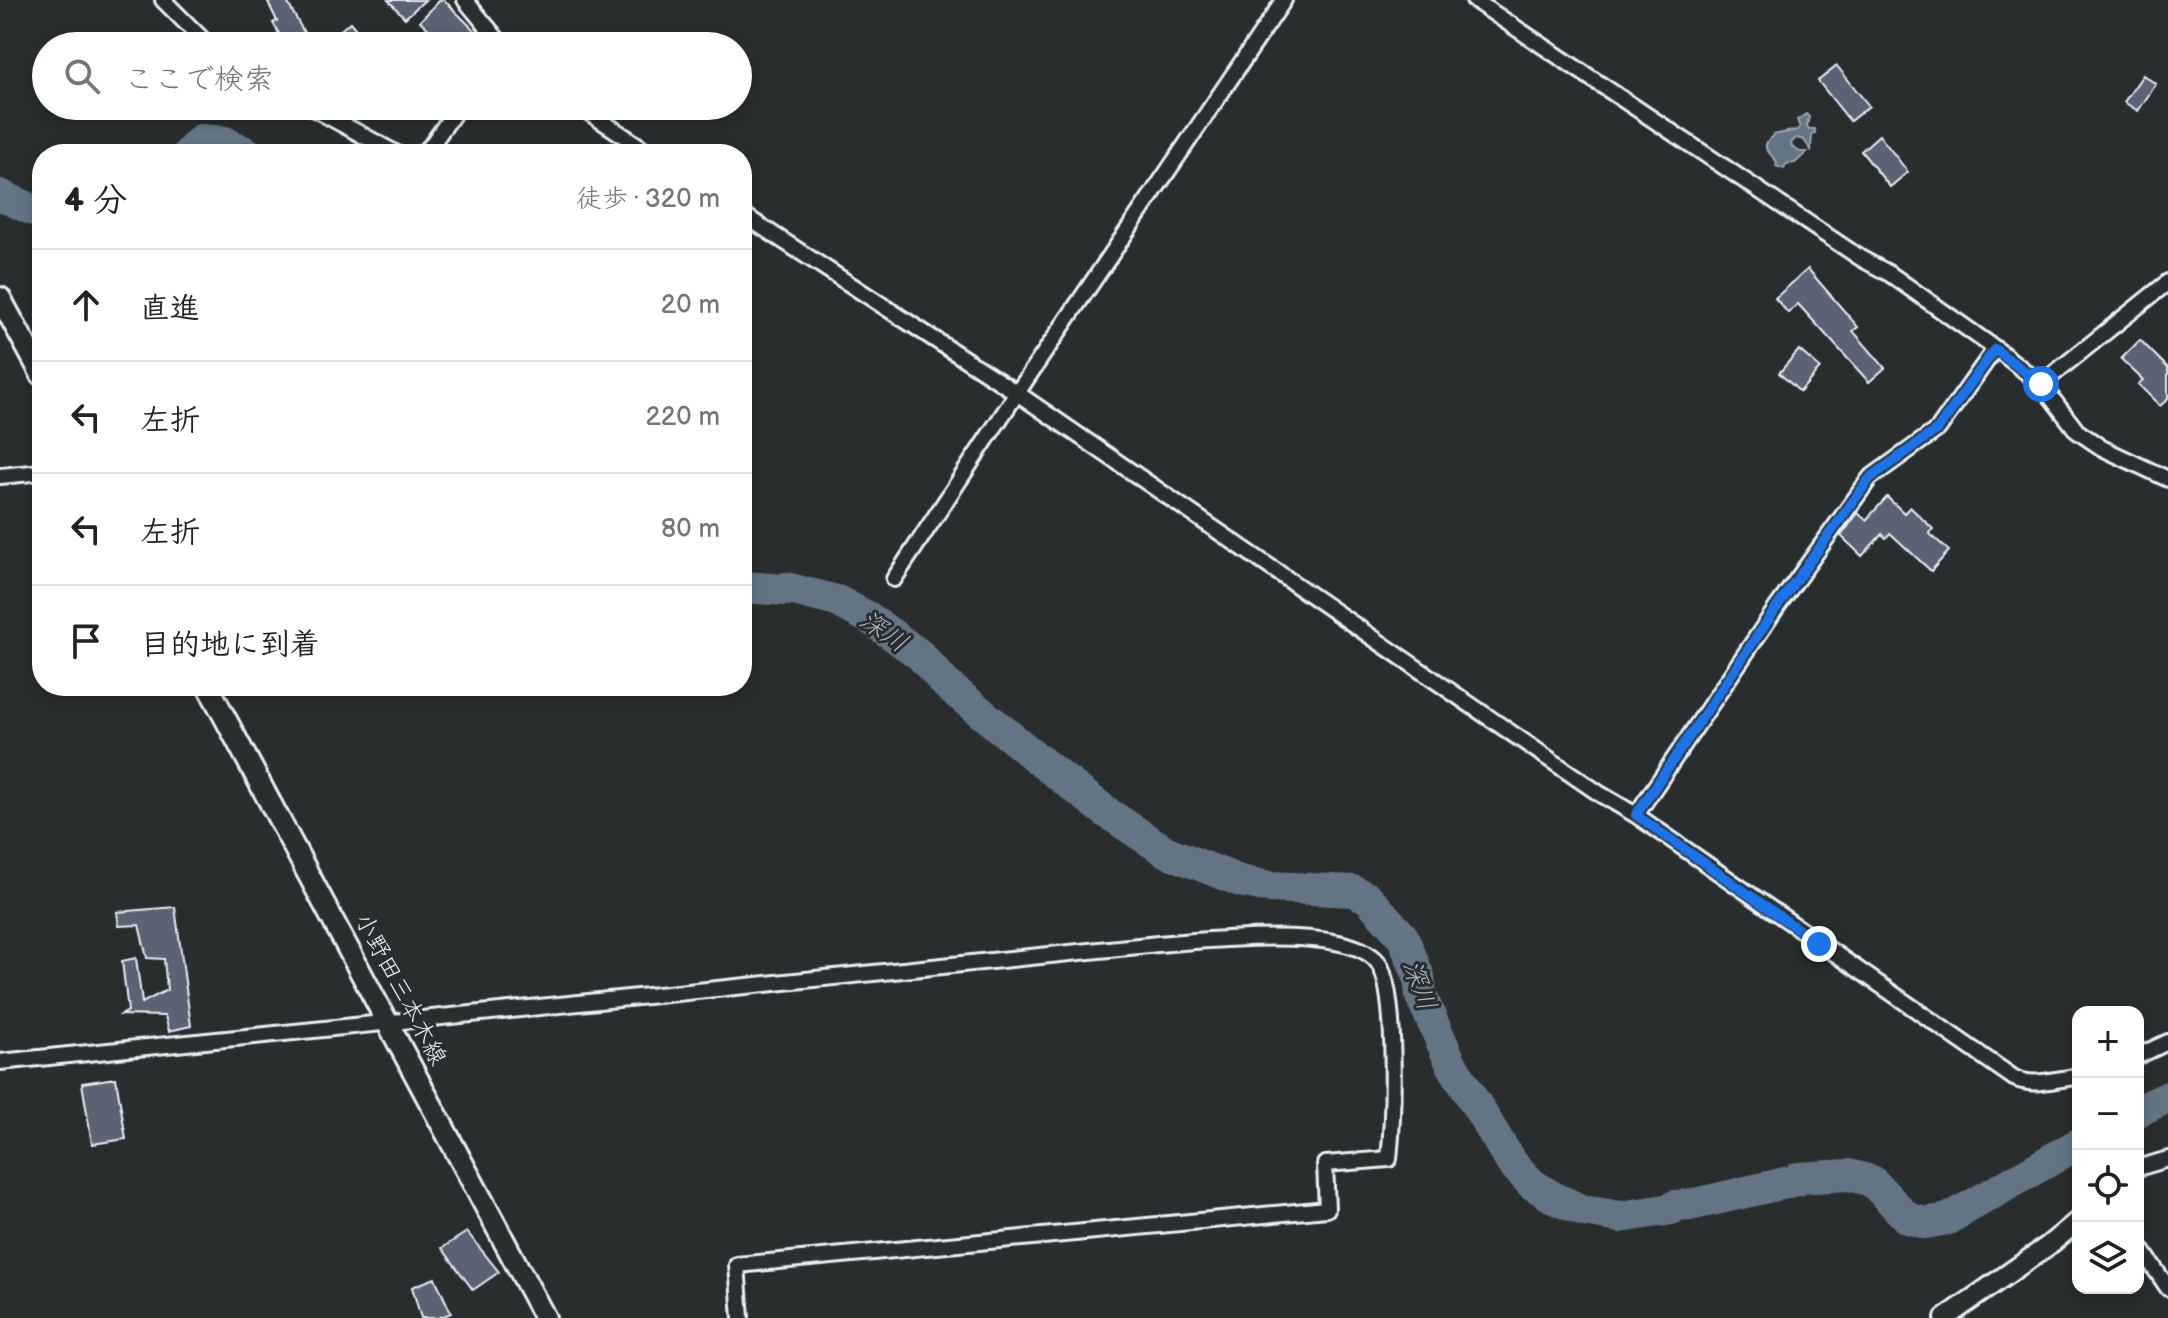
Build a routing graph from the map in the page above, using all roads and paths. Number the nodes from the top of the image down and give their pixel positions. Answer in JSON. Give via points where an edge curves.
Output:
{"nodes":[{"id":1,"x":163,"y":0,"type":"edge"},
{"id":2,"x":465,"y":0,"type":"edge"},
{"id":3,"x":1284,"y":0,"type":"edge"},
{"id":4,"x":1474,"y":0,"type":"edge"},
{"id":5,"x":195,"y":32,"type":"edge"},
{"id":6,"x":491,"y":32,"type":"edge"},
{"id":7,"x":335,"y":120,"type":"edge"},
{"id":8,"x":449,"y":120,"type":"edge"},
{"id":9,"x":600,"y":120,"type":"edge"},
{"id":10,"x":379,"y":144,"type":"edge"},
{"id":11,"x":432,"y":144,"type":"edge"},
{"id":12,"x":636,"y":144,"type":"edge"},
{"id":13,"x":752,"y":221,"type":"edge"},
{"id":14,"x":2168,"y":282,"type":"edge"},
{"id":15,"x":0,"y":298,"type":"edge"},
{"id":16,"x":1995,"y":349,"type":"junction"},
{"id":17,"x":32,"y":357,"type":"edge"},
{"id":18,"x":2041,"y":384,"type":"junction"},
{"id":19,"x":1017,"y":393,"type":"junction"},
{"id":20,"x":32,"y":473,"type":"edge"},
{"id":21,"x":0,"y":476,"type":"edge"},
{"id":22,"x":2168,"y":479,"type":"edge"},
{"id":23,"x":894,"y":579,"type":"dead end"},
{"id":24,"x":213,"y":696,"type":"edge"},
{"id":25,"x":1636,"y":815,"type":"junction"},
{"id":26,"x":389,"y":1021,"type":"junction"},
{"id":27,"x":2168,"y":1042,"type":"edge"},
{"id":28,"x":2144,"y":1053,"type":"edge"},
{"id":29,"x":0,"y":1062,"type":"edge"},
{"id":30,"x":2072,"y":1078,"type":"edge"},
{"id":31,"x":2168,"y":1159,"type":"edge"},
{"id":32,"x":2144,"y":1166,"type":"edge"},
{"id":33,"x":2077,"y":1222,"type":"edge"},
{"id":34,"x":2144,"y":1253,"type":"edge"},
{"id":35,"x":2168,"y":1288,"type":"edge"},
{"id":36,"x":545,"y":1318,"type":"edge"},
{"id":37,"x":741,"y":1318,"type":"edge"},
{"id":38,"x":1945,"y":1318,"type":"edge"}],
"edges":[{"from":1,"to":5,"type":"street"},
{"from":2,"to":6,"type":"street"},
{"from":3,"to":19,"type":"street"},
{"from":4,"to":16,"type":"street"},
{"from":7,"to":10,"type":"street"},
{"from":8,"to":11,"type":"street"},
{"from":9,"to":12,"type":"street"},
{"from":13,"to":19,"type":"street"},
{"from":14,"to":18,"type":"street"},
{"from":15,"to":17,"type":"main road"},
{"from":16,"to":18,"type":"street"},
{"from":16,"to":25,"type":"street","via":[[1938,429],[1870,478]]},
{"from":18,"to":22,"type":"street","via":[[2077,431]]},
{"from":19,"to":23,"type":"street"},
{"from":19,"to":25,"type":"street"},
{"from":20,"to":21,"type":"street"},
{"from":24,"to":26,"type":"main road","name":"小野田三本木線"},
{"from":25,"to":30,"type":"street","via":[[2014,1078],[2036,1083]]},
{"from":26,"to":29,"type":"street"},
{"from":26,"to":36,"type":"main road","name":"小野田三本木線"},
{"from":26,"to":37,"type":"street","via":[[1158,944],[1321,939],[1363,950],[1378,963],[1390,1011],[1389,1159],[1325,1164],[1327,1209],[737,1265]]},
{"from":27,"to":28,"type":"street"},
{"from":31,"to":32,"type":"street"},
{"from":33,"to":38,"type":"street"},
{"from":34,"to":35,"type":"street"}]}
